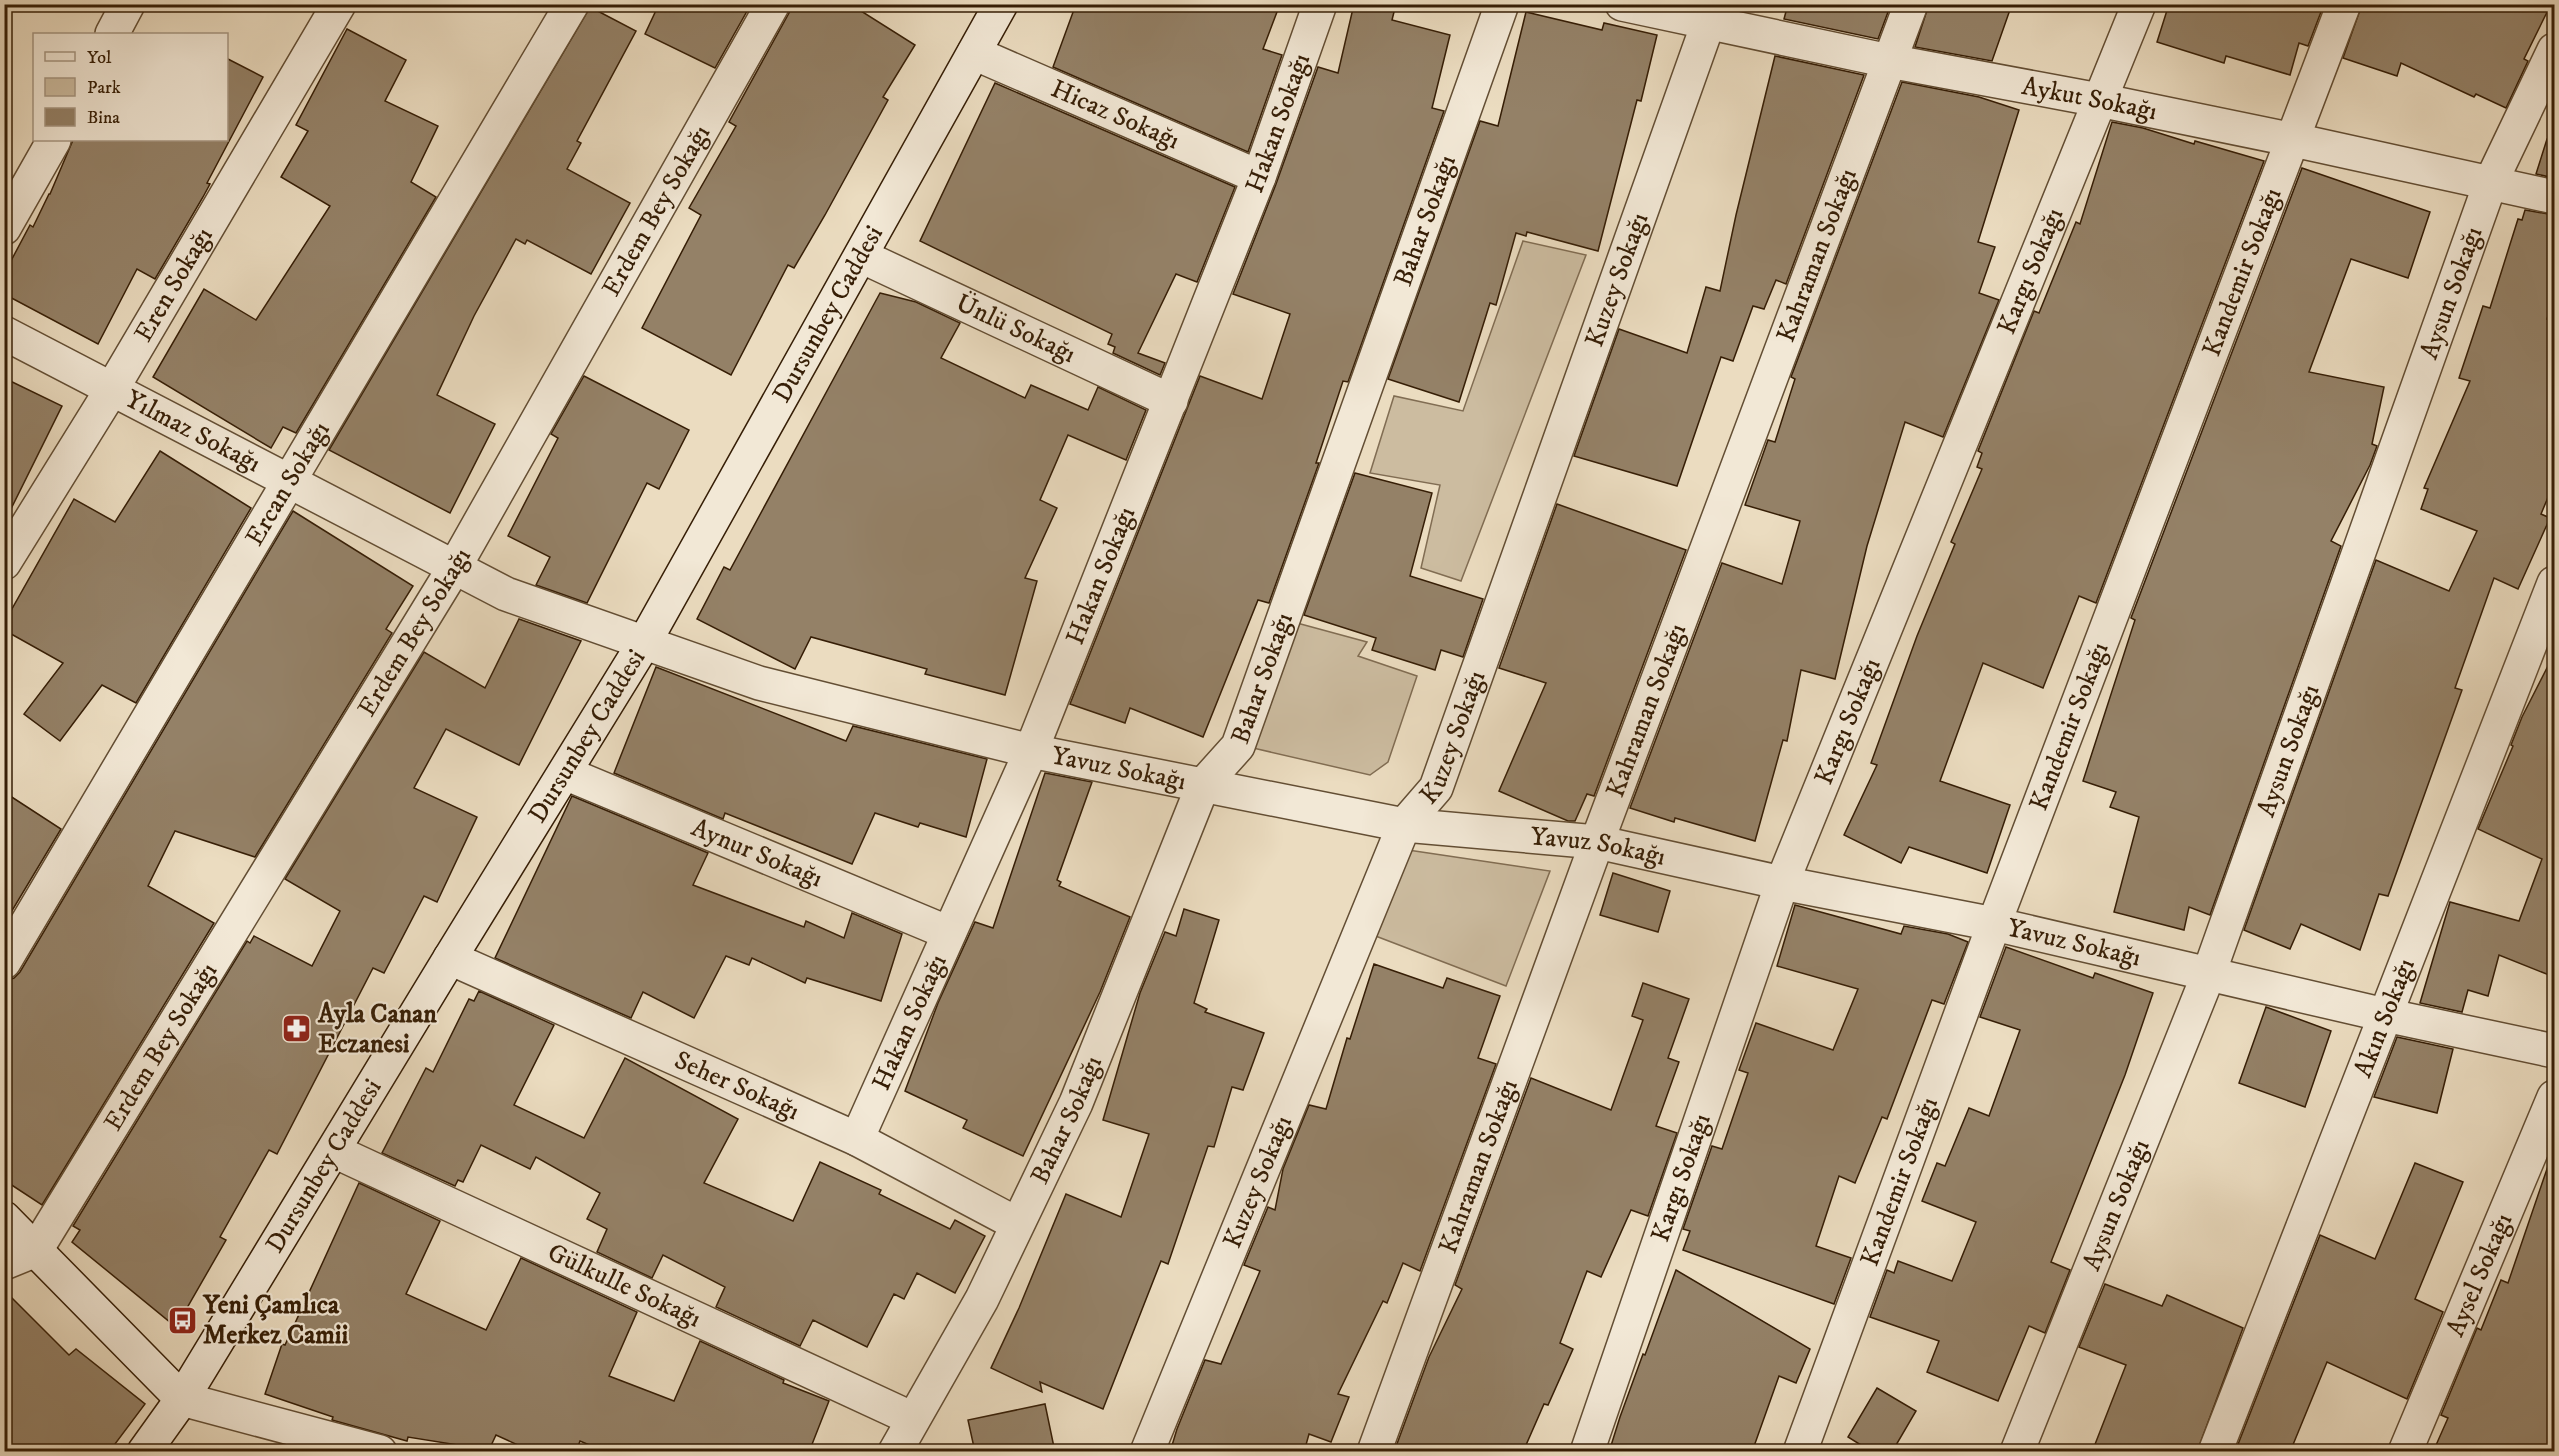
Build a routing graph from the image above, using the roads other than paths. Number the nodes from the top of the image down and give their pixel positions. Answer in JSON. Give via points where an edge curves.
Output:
{"nodes":[{"id":1,"x":128,"y":4,"type":"edge"},
{"id":2,"x":339,"y":4,"type":"edge"},
{"id":3,"x":572,"y":4,"type":"edge"},
{"id":4,"x":773,"y":4,"type":"edge"},
{"id":5,"x":1001,"y":4,"type":"edge"},
{"id":6,"x":1320,"y":4,"type":"edge"},
{"id":7,"x":1502,"y":4,"type":"edge"},
{"id":8,"x":1622,"y":4,"type":"edge"},
{"id":9,"x":1911,"y":4,"type":"edge"},
{"id":10,"x":2139,"y":4,"type":"edge"},
{"id":11,"x":2344,"y":4,"type":"edge"},
{"id":12,"x":1711,"y":14,"type":"edge"},
{"id":13,"x":113,"y":33,"type":"edge"},
{"id":14,"x":2554,"y":50,"type":"edge"},
{"id":15,"x":974,"y":53,"type":"junction"},
{"id":16,"x":1889,"y":61,"type":"junction"},
{"id":17,"x":2099,"y":100,"type":"junction"},
{"id":18,"x":2294,"y":140,"type":"junction"},
{"id":19,"x":53,"y":141,"type":"edge"},
{"id":20,"x":1259,"y":177,"type":"junction"},
{"id":21,"x":2490,"y":184,"type":"junction"},
{"id":22,"x":2554,"y":197,"type":"edge"},
{"id":23,"x":4,"y":228,"type":"edge"},
{"id":24,"x":861,"y":255,"type":"junction"},
{"id":25,"x":4,"y":333,"type":"edge"},
{"id":26,"x":112,"y":389,"type":"junction"},
{"id":27,"x":1171,"y":401,"type":"junction"},
{"id":28,"x":289,"y":482,"type":"junction"},
{"id":29,"x":4,"y":562,"type":"edge"},
{"id":30,"x":454,"y":568,"type":"junction"},
{"id":31,"x":2554,"y":583,"type":"edge"},
{"id":32,"x":644,"y":643,"type":"junction"},
{"id":33,"x":1031,"y":751,"type":"junction"},
{"id":34,"x":565,"y":773,"type":"junction"},
{"id":35,"x":1203,"y":785,"type":"junction"},
{"id":36,"x":1404,"y":825,"type":"junction"},
{"id":37,"x":1597,"y":842,"type":"junction"},
{"id":38,"x":1782,"y":883,"type":"junction"},
{"id":39,"x":1994,"y":924,"type":"junction"},
{"id":40,"x":949,"y":933,"type":"junction"},
{"id":41,"x":450,"y":958,"type":"junction"},
{"id":42,"x":4,"y":962,"type":"edge"},
{"id":43,"x":2209,"y":974,"type":"junction"},
{"id":44,"x":2385,"y":1015,"type":"junction"},
{"id":45,"x":2554,"y":1051,"type":"edge"},
{"id":46,"x":2554,"y":1097,"type":"edge"},
{"id":47,"x":857,"y":1139,"type":"junction"},
{"id":48,"x":334,"y":1151,"type":"junction"},
{"id":49,"x":4,"y":1218,"type":"edge"},
{"id":50,"x":1017,"y":1224,"type":"junction"},
{"id":51,"x":36,"y":1250,"type":"junction"},
{"id":52,"x":4,"y":1263,"type":"edge"},
{"id":53,"x":182,"y":1399,"type":"junction"},
{"id":54,"x":913,"y":1419,"type":"junction"},
{"id":55,"x":144,"y":1452,"type":"edge"},
{"id":56,"x":380,"y":1452,"type":"edge"},
{"id":57,"x":895,"y":1452,"type":"edge"},
{"id":58,"x":1147,"y":1452,"type":"edge"},
{"id":59,"x":1374,"y":1452,"type":"edge"},
{"id":60,"x":1587,"y":1452,"type":"edge"},
{"id":61,"x":1800,"y":1452,"type":"edge"},
{"id":62,"x":2017,"y":1452,"type":"edge"},
{"id":63,"x":2215,"y":1452,"type":"edge"},
{"id":64,"x":2405,"y":1452,"type":"edge"}],
"edges":[{"from":1,"to":13,"type":"street"},
{"from":2,"to":26,"type":"street","name":"Eren Sokağı"},
{"from":3,"to":28,"type":"street","name":"Ercan Sokağı"},
{"from":4,"to":30,"type":"street","name":"Erdem Bey Sokağı"},
{"from":5,"to":15,"type":"street","name":"Dursunbey Caddesi"},
{"from":6,"to":20,"type":"street","name":"Hakan Sokağı"},
{"from":7,"to":35,"type":"street","name":"Bahar Sokağı","via":[[1238,746]]},
{"from":8,"to":12,"type":"street","name":"Aykut Sokağı"},
{"from":9,"to":16,"type":"street","name":"Kahraman Sokağı"},
{"from":10,"to":17,"type":"street","name":"Kargı Sokağı"},
{"from":11,"to":18,"type":"street","name":"Kandemir Sokağı"},
{"from":12,"to":16,"type":"street","name":"Aykut Sokağı"},
{"from":12,"to":36,"type":"street","name":"Kuzey Sokağı","via":[[1436,788]]},
{"from":14,"to":21,"type":"street","name":"Aysun Sokağı"},
{"from":15,"to":20,"type":"street","name":"Hicaz Sokağı"},
{"from":15,"to":24,"type":"street","name":"Dursunbey Caddesi"},
{"from":16,"to":17,"type":"street","name":"Aykut Sokağı"},
{"from":16,"to":37,"type":"street","name":"Kahraman Sokağı"},
{"from":17,"to":18,"type":"street","name":"Aykut Sokağı"},
{"from":17,"to":38,"type":"street","name":"Kargı Sokağı"},
{"from":18,"to":21,"type":"street","name":"Aykut Sokağı"},
{"from":18,"to":39,"type":"street","name":"Kandemir Sokağı"},
{"from":19,"to":23,"type":"street"},
{"from":20,"to":27,"type":"street","name":"Hakan Sokağı"},
{"from":21,"to":22,"type":"street","name":"Aykut Sokağı"},
{"from":21,"to":43,"type":"street","name":"Aysun Sokağı"},
{"from":24,"to":27,"type":"street","name":"Ünlü Sokağı"},
{"from":24,"to":32,"type":"street","name":"Dursunbey Caddesi"},
{"from":25,"to":26,"type":"street","name":"Yılmaz Sokağı"},
{"from":26,"to":28,"type":"street","name":"Yılmaz Sokağı"},
{"from":26,"to":29,"type":"street","name":"Eren Sokağı"},
{"from":27,"to":33,"type":"street","name":"Hakan Sokağı"},
{"from":28,"to":30,"type":"street","name":"Yılmaz Sokağı"},
{"from":28,"to":42,"type":"street","name":"Ercan Sokağı"},
{"from":30,"to":32,"type":"street","name":"Yılmaz Sokağı","via":[[506,594]]},
{"from":30,"to":51,"type":"street","name":"Erdem Bey Sokağı"},
{"from":31,"to":44,"type":"street","name":"Akın Sokağı"},
{"from":32,"to":33,"type":"street","name":"Yavuz Sokağı","via":[[759,683]]},
{"from":32,"to":34,"type":"street","name":"Dursunbey Caddesi"},
{"from":33,"to":35,"type":"street","name":"Yavuz Sokağı"},
{"from":33,"to":40,"type":"street","name":"Hakan Sokağı"},
{"from":34,"to":40,"type":"street","name":"Aynur Sokağı"},
{"from":34,"to":41,"type":"street","name":"Dursunbey Caddesi"},
{"from":35,"to":36,"type":"street","name":"Yavuz Sokağı"},
{"from":35,"to":50,"type":"street","name":"Bahar Sokağı","via":[[1076,1103]]},
{"from":36,"to":37,"type":"street","name":"Yavuz Sokağı"},
{"from":36,"to":58,"type":"street","name":"Kuzey Sokağı"},
{"from":37,"to":38,"type":"street","name":"Yavuz Sokağı"},
{"from":37,"to":59,"type":"street","name":"Kahraman Sokağı"},
{"from":38,"to":39,"type":"street","name":"Yavuz Sokağı"},
{"from":38,"to":60,"type":"street","name":"Kargı Sokağı"},
{"from":39,"to":43,"type":"street","name":"Yavuz Sokağı"},
{"from":39,"to":61,"type":"street","name":"Kandemir Sokağı"},
{"from":40,"to":47,"type":"street","name":"Hakan Sokağı"},
{"from":41,"to":47,"type":"street","name":"Seher Sokağı"},
{"from":41,"to":48,"type":"street","name":"Dursunbey Caddesi"},
{"from":43,"to":44,"type":"street","name":"Yavuz Sokağı"},
{"from":43,"to":62,"type":"street","name":"Aysun Sokağı"},
{"from":44,"to":45,"type":"street","name":"Yavuz Sokağı"},
{"from":44,"to":63,"type":"street","name":"Akın Sokağı"},
{"from":46,"to":64,"type":"street","name":"Aysel Sokağı"},
{"from":47,"to":50,"type":"street","name":"Seher Sokağı"},
{"from":48,"to":53,"type":"street","name":"Dursunbey Caddesi"},
{"from":48,"to":54,"type":"street","name":"Gülkulle Sokağı"},
{"from":49,"to":51,"type":"street"},
{"from":50,"to":54,"type":"street","name":"Bahar Sokağı","via":[[982,1299]]},
{"from":51,"to":52,"type":"street"},
{"from":51,"to":53,"type":"street"},
{"from":53,"to":55,"type":"street","name":"Dursunbey Caddesi"},
{"from":53,"to":56,"type":"street"},
{"from":54,"to":57,"type":"street","name":"Bahar Sokağı"}]}
